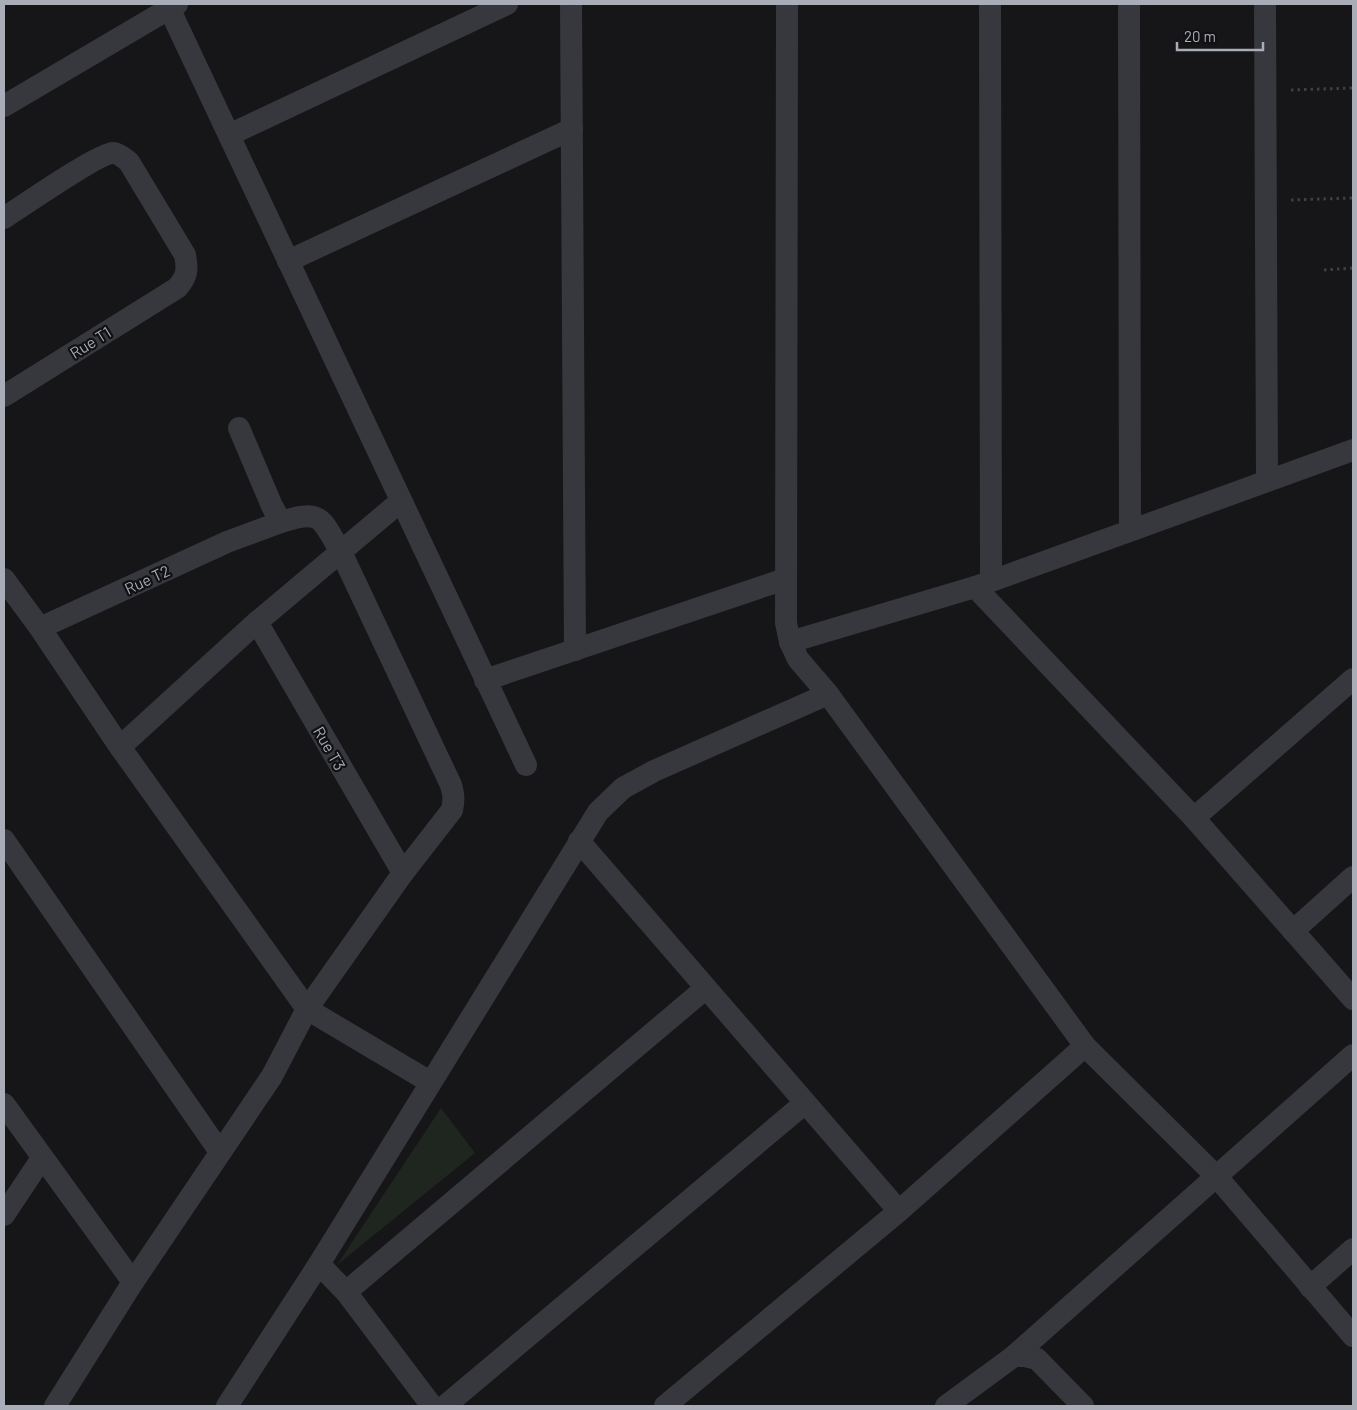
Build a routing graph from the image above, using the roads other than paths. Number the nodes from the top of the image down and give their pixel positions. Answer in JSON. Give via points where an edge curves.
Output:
{"nodes":[{"id":1,"x":507,"y":4,"type":"edge"},
{"id":2,"x":572,"y":4,"type":"edge"},
{"id":3,"x":787,"y":4,"type":"edge"},
{"id":4,"x":990,"y":4,"type":"edge"},
{"id":5,"x":1129,"y":4,"type":"edge"},
{"id":6,"x":1266,"y":4,"type":"edge"},
{"id":7,"x":173,"y":6,"type":"edge"},
{"id":8,"x":4,"y":106,"type":"edge"},
{"id":9,"x":572,"y":129,"type":"junction"},
{"id":10,"x":229,"y":135,"type":"junction"},
{"id":11,"x":4,"y":218,"type":"edge"},
{"id":12,"x":288,"y":261,"type":"junction"},
{"id":13,"x":4,"y":396,"type":"edge"},
{"id":14,"x":239,"y":428,"type":"dead end"},
{"id":15,"x":1353,"y":450,"type":"edge"},
{"id":16,"x":1267,"y":481,"type":"junction"},
{"id":17,"x":402,"y":501,"type":"junction"},
{"id":18,"x":281,"y":522,"type":"junction"},
{"id":19,"x":1130,"y":530,"type":"junction"},
{"id":20,"x":341,"y":552,"type":"junction"},
{"id":21,"x":785,"y":579,"type":"junction"},
{"id":22,"x":983,"y":583,"type":"junction"},
{"id":23,"x":5,"y":584,"type":"edge"},
{"id":24,"x":257,"y":622,"type":"junction"},
{"id":25,"x":40,"y":628,"type":"junction"},
{"id":26,"x":790,"y":642,"type":"junction"},
{"id":27,"x":575,"y":650,"type":"junction"},
{"id":28,"x":1353,"y":679,"type":"edge"},
{"id":29,"x":485,"y":680,"type":"junction"},
{"id":30,"x":828,"y":694,"type":"junction"},
{"id":31,"x":120,"y":747,"type":"junction"},
{"id":32,"x":526,"y":765,"type":"dead end"},
{"id":33,"x":1194,"y":818,"type":"junction"},
{"id":34,"x":4,"y":840,"type":"edge"},
{"id":35,"x":579,"y":841,"type":"junction"},
{"id":36,"x":403,"y":873,"type":"junction"},
{"id":37,"x":1353,"y":877,"type":"edge"},
{"id":38,"x":1293,"y":931,"type":"junction"},
{"id":39,"x":706,"y":988,"type":"junction"},
{"id":40,"x":1353,"y":999,"type":"edge"},
{"id":41,"x":307,"y":1009,"type":"junction"},
{"id":42,"x":1085,"y":1046,"type":"junction"},
{"id":43,"x":1353,"y":1055,"type":"edge"},
{"id":44,"x":430,"y":1082,"type":"junction"},
{"id":45,"x":805,"y":1103,"type":"junction"},
{"id":46,"x":4,"y":1104,"type":"edge"},
{"id":47,"x":220,"y":1152,"type":"junction"},
{"id":48,"x":42,"y":1158,"type":"junction"},
{"id":49,"x":1217,"y":1177,"type":"junction"},
{"id":50,"x":899,"y":1211,"type":"junction"},
{"id":51,"x":4,"y":1215,"type":"edge"},
{"id":52,"x":1353,"y":1249,"type":"edge"},
{"id":53,"x":319,"y":1264,"type":"junction"},
{"id":54,"x":133,"y":1282,"type":"junction"},
{"id":55,"x":1310,"y":1287,"type":"junction"},
{"id":56,"x":346,"y":1292,"type":"junction"},
{"id":57,"x":1353,"y":1336,"type":"edge"},
{"id":58,"x":1014,"y":1356,"type":"junction"},
{"id":59,"x":956,"y":1403,"type":"edge"},
{"id":60,"x":55,"y":1406,"type":"edge"},
{"id":61,"x":227,"y":1406,"type":"edge"},
{"id":62,"x":432,"y":1406,"type":"edge"},
{"id":63,"x":445,"y":1406,"type":"edge"},
{"id":64,"x":666,"y":1406,"type":"edge"},
{"id":65,"x":1083,"y":1406,"type":"edge"}],
"edges":[{"from":1,"to":10,"type":"street"},
{"from":2,"to":9,"type":"street"},
{"from":3,"to":21,"type":"street"},
{"from":4,"to":22,"type":"street"},
{"from":5,"to":19,"type":"street"},
{"from":6,"to":16,"type":"street"},
{"from":7,"to":8,"type":"street"},
{"from":7,"to":10,"type":"street"},
{"from":9,"to":12,"type":"street"},
{"from":9,"to":27,"type":"street"},
{"from":10,"to":12,"type":"street"},
{"from":11,"to":13,"type":"street","name":"Rue T1","via":[[96,159],[113,153],[129,162],[185,255],[188,267],[186,278],[177,288]]},
{"from":12,"to":17,"type":"street"},
{"from":14,"to":18,"type":"street"},
{"from":15,"to":16,"type":"street"},
{"from":16,"to":19,"type":"street"},
{"from":17,"to":20,"type":"street"},
{"from":17,"to":29,"type":"street"},
{"from":18,"to":20,"type":"street","name":"Rue T2","via":[[305,515],[315,516],[321,519]]},
{"from":18,"to":25,"type":"street","name":"Rue T2","via":[[228,542]]},
{"from":19,"to":22,"type":"street"},
{"from":20,"to":24,"type":"street"},
{"from":20,"to":36,"type":"street","via":[[455,796],[452,810]]},
{"from":21,"to":26,"type":"street"},
{"from":21,"to":27,"type":"street"},
{"from":22,"to":26,"type":"street"},
{"from":22,"to":33,"type":"street"},
{"from":23,"to":25,"type":"street"},
{"from":24,"to":31,"type":"street"},
{"from":24,"to":36,"type":"street","name":"Rue T3"},
{"from":25,"to":31,"type":"street"},
{"from":26,"to":30,"type":"street","via":[[798,660]]},
{"from":27,"to":29,"type":"street"},
{"from":28,"to":33,"type":"street"},
{"from":29,"to":32,"type":"street"},
{"from":30,"to":35,"type":"street","via":[[654,771],[623,788],[598,812]]},
{"from":30,"to":42,"type":"street"},
{"from":31,"to":41,"type":"street"},
{"from":33,"to":38,"type":"street"},
{"from":34,"to":47,"type":"street"},
{"from":35,"to":39,"type":"street"},
{"from":35,"to":44,"type":"street"},
{"from":36,"to":41,"type":"street"},
{"from":37,"to":38,"type":"street"},
{"from":38,"to":40,"type":"street"},
{"from":39,"to":45,"type":"street"},
{"from":39,"to":56,"type":"street"},
{"from":41,"to":44,"type":"street"},
{"from":41,"to":47,"type":"street","via":[[272,1076]]},
{"from":42,"to":49,"type":"street"},
{"from":42,"to":50,"type":"street"},
{"from":43,"to":49,"type":"street"},
{"from":44,"to":53,"type":"street"},
{"from":45,"to":50,"type":"street"},
{"from":45,"to":63,"type":"street"},
{"from":46,"to":48,"type":"street"},
{"from":47,"to":54,"type":"street"},
{"from":48,"to":51,"type":"street"},
{"from":48,"to":54,"type":"street"},
{"from":49,"to":55,"type":"street"},
{"from":49,"to":58,"type":"street"},
{"from":50,"to":64,"type":"street"},
{"from":52,"to":55,"type":"street"},
{"from":53,"to":56,"type":"street"},
{"from":53,"to":61,"type":"street"},
{"from":54,"to":60,"type":"street"},
{"from":55,"to":57,"type":"street"},
{"from":56,"to":62,"type":"street"},
{"from":58,"to":59,"type":"street"},
{"from":58,"to":65,"type":"street","via":[[1037,1359]]}]}
